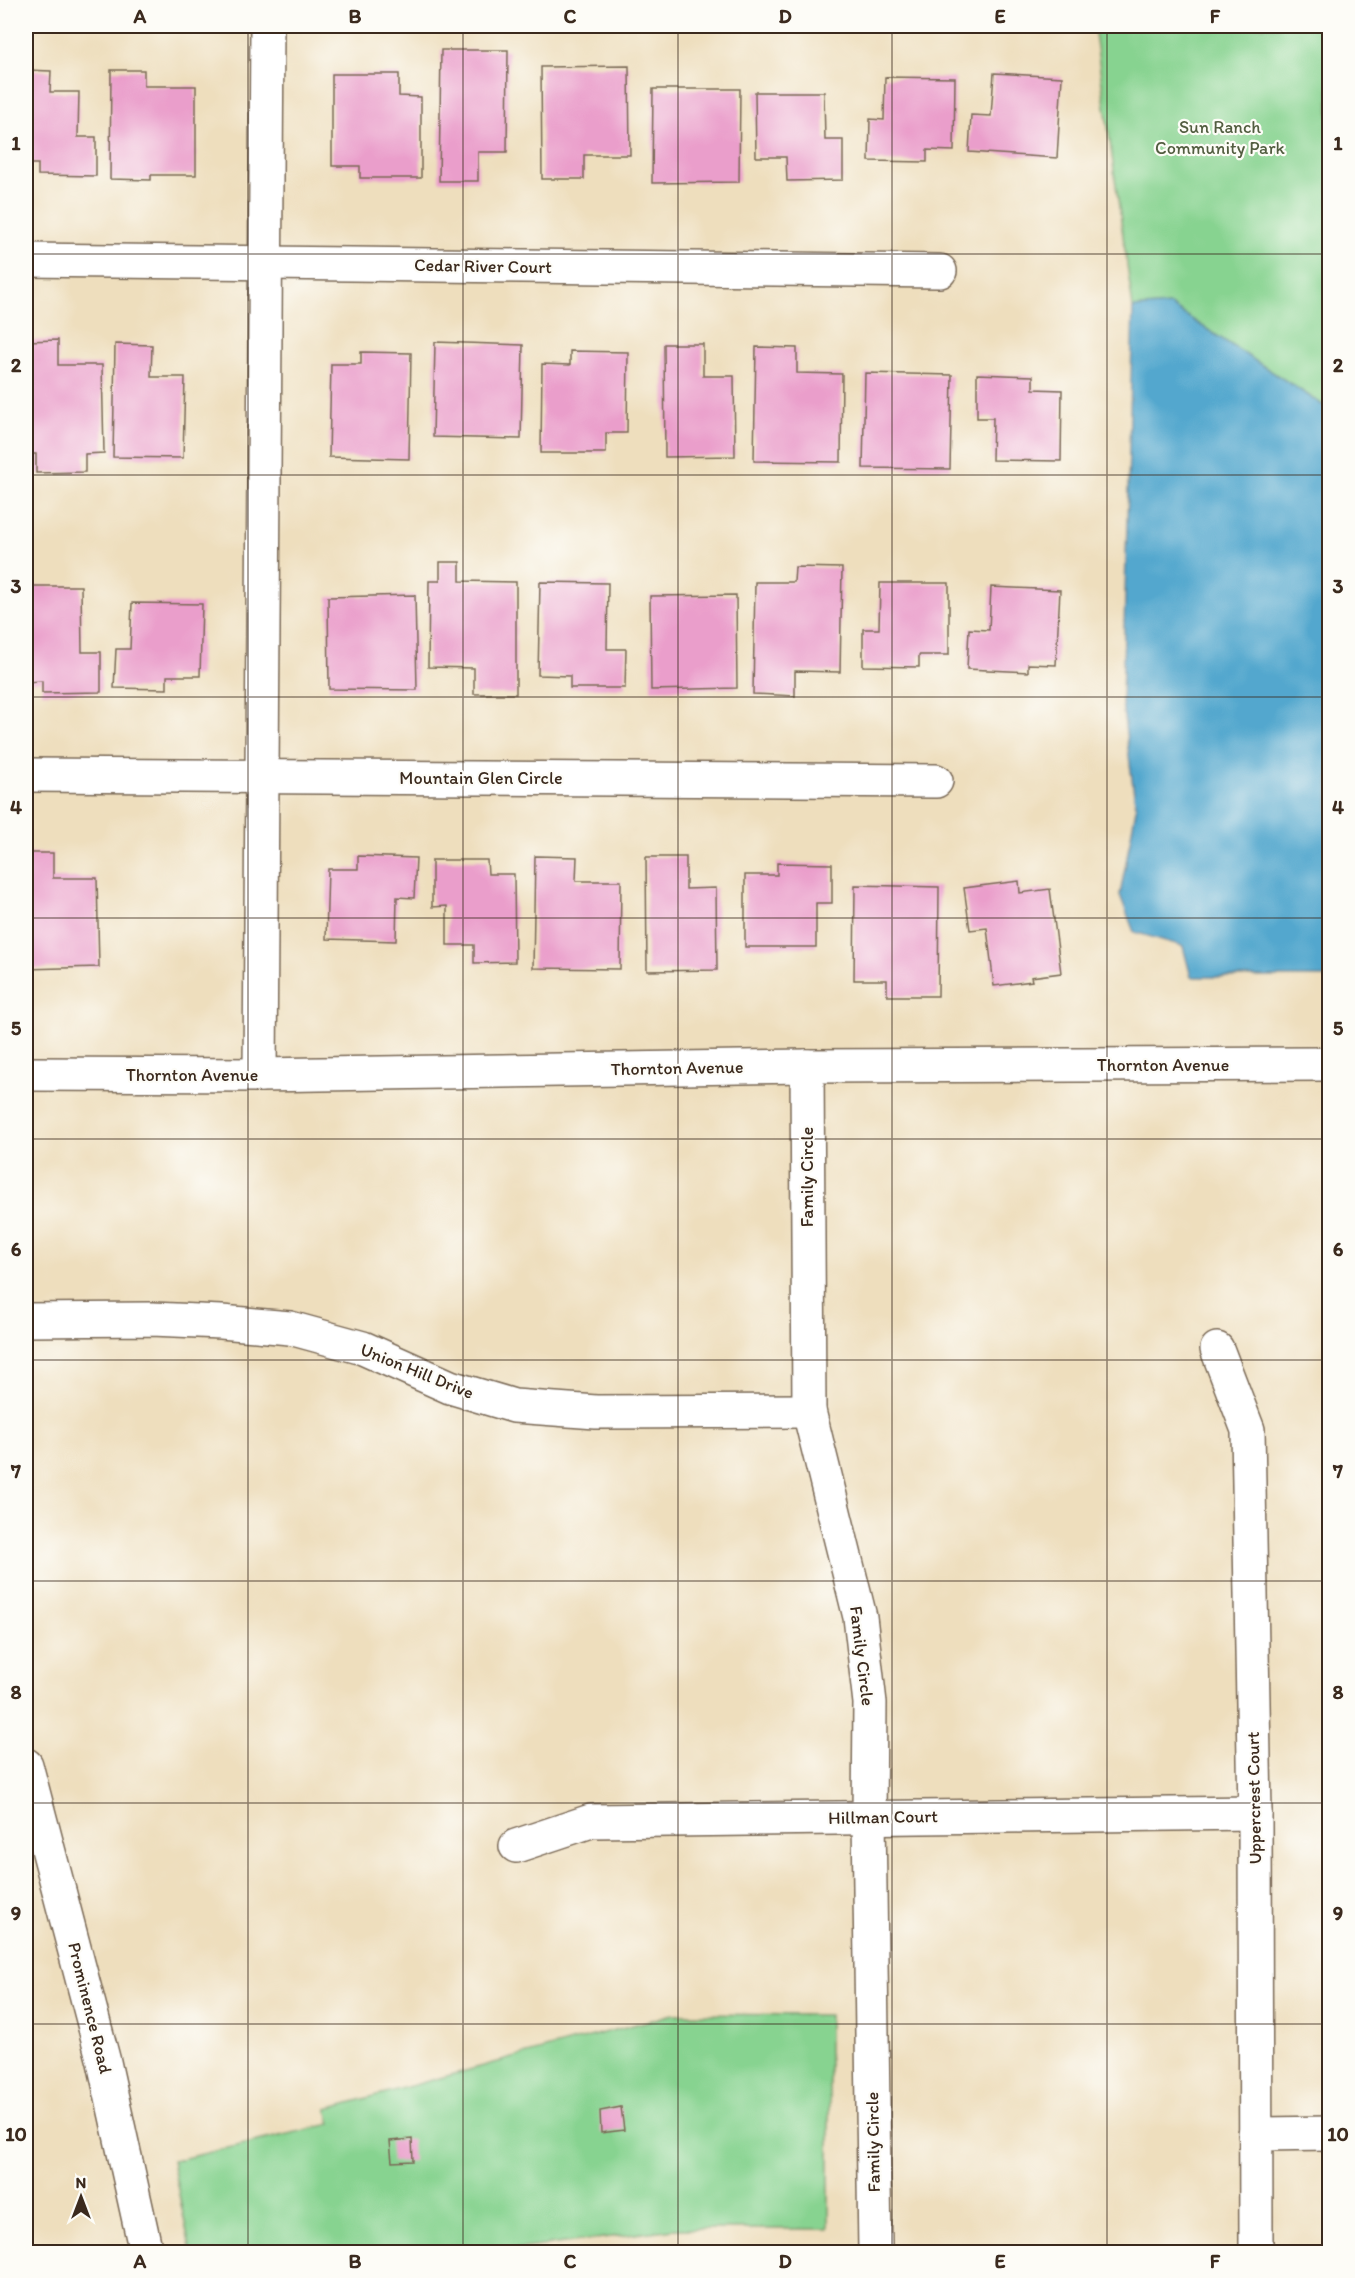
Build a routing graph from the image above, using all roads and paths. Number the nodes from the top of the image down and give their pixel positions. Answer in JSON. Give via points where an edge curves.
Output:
{"nodes":[{"id":1,"x":267,"y":26,"type":"edge"},
{"id":2,"x":26,"y":260,"type":"edge"},
{"id":3,"x":265,"y":263,"type":"junction"},
{"id":4,"x":940,"y":271,"type":"dead end"},
{"id":5,"x":26,"y":775,"type":"edge"},
{"id":6,"x":262,"y":776,"type":"junction"},
{"id":7,"x":936,"y":781,"type":"dead end"},
{"id":8,"x":1329,"y":1064,"type":"edge"},
{"id":9,"x":807,"y":1066,"type":"junction"},
{"id":10,"x":26,"y":1074,"type":"edge"},
{"id":11,"x":260,"y":1075,"type":"junction"},
{"id":12,"x":26,"y":1320,"type":"edge"},
{"id":13,"x":1217,"y":1349,"type":"dead end"},
{"id":14,"x":808,"y":1411,"type":"junction"},
{"id":15,"x":26,"y":1764,"type":"edge"},
{"id":16,"x":1255,"y":1813,"type":"junction"},
{"id":17,"x":869,"y":1817,"type":"junction"},
{"id":18,"x":516,"y":1846,"type":"dead end"},
{"id":19,"x":1329,"y":2133,"type":"edge"},
{"id":20,"x":1255,"y":2134,"type":"junction"},
{"id":21,"x":146,"y":2253,"type":"edge"},
{"id":22,"x":875,"y":2253,"type":"edge"},
{"id":23,"x":1256,"y":2253,"type":"edge"}],
"edges":[{"from":1,"to":3,"type":"street"},
{"from":2,"to":3,"type":"street","name":"Cedar River Court"},
{"from":3,"to":4,"type":"street","name":"Cedar River Court"},
{"from":3,"to":6,"type":"street"},
{"from":5,"to":6,"type":"street","name":"Mountain Glen Circle"},
{"from":6,"to":7,"type":"street","name":"Mountain Glen Circle"},
{"from":6,"to":11,"type":"street"},
{"from":8,"to":9,"type":"street","name":"Thornton Avenue"},
{"from":9,"to":11,"type":"street","name":"Thornton Avenue"},
{"from":9,"to":14,"type":"street","name":"Family Circle"},
{"from":10,"to":11,"type":"street","name":"Thornton Avenue"},
{"from":12,"to":14,"type":"street","name":"Union Hill Drive","via":[[152,1319],[290,1328],[363,1348],[450,1387],[514,1406],[596,1412]]},
{"from":13,"to":16,"type":"street","name":"Uppercrest Court","via":[[1248,1430]]},
{"from":14,"to":17,"type":"street","name":"Family Circle","via":[[860,1617],[870,1703]]},
{"from":15,"to":21,"type":"street","name":"Prominence Road","via":[[104,2062]]},
{"from":16,"to":17,"type":"street","name":"Hillman Court"},
{"from":16,"to":20,"type":"street","name":"Uppercrest Court"},
{"from":17,"to":18,"type":"street","name":"Hillman Court","via":[[591,1821]]},
{"from":17,"to":22,"type":"street","name":"Family Circle"},
{"from":19,"to":20,"type":"street"},
{"from":20,"to":23,"type":"street","name":"Uppercrest Court"}]}
